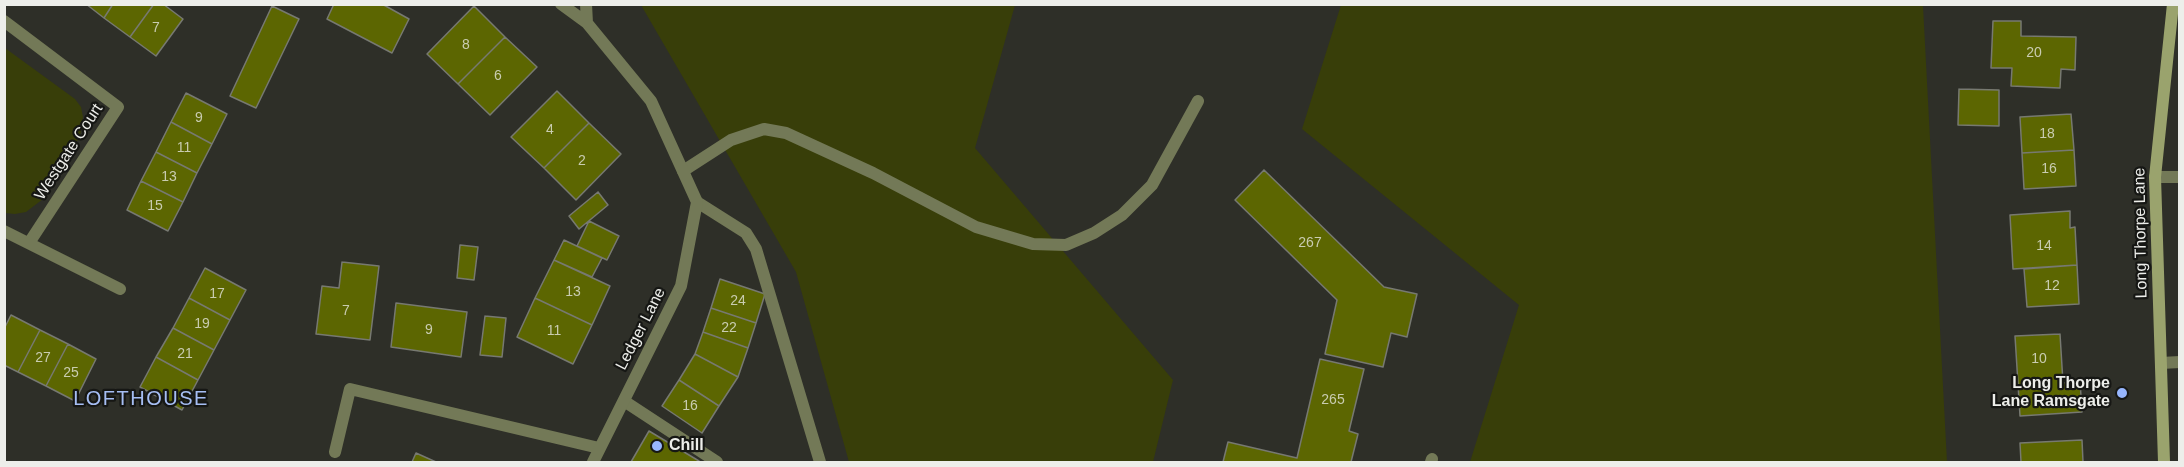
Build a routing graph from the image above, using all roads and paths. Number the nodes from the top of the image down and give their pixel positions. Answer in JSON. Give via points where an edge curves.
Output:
{"nodes":[{"id":1,"x":561,"y":4,"type":"edge"},
{"id":2,"x":586,"y":4,"type":"edge"},
{"id":3,"x":2173,"y":4,"type":"edge"},
{"id":4,"x":4,"y":21,"type":"edge"},
{"id":5,"x":586,"y":22,"type":"junction"},
{"id":6,"x":1198,"y":101,"type":"dead end"},
{"id":7,"x":683,"y":171,"type":"junction"},
{"id":8,"x":2155,"y":177,"type":"junction"},
{"id":9,"x":2180,"y":177,"type":"edge"},
{"id":10,"x":697,"y":202,"type":"junction"},
{"id":11,"x":4,"y":231,"type":"edge"},
{"id":12,"x":29,"y":243,"type":"junction"},
{"id":13,"x":120,"y":289,"type":"dead end"},
{"id":14,"x":2180,"y":362,"type":"edge"},
{"id":15,"x":2161,"y":363,"type":"junction"},
{"id":16,"x":624,"y":401,"type":"junction"},
{"id":17,"x":599,"y":448,"type":"junction"},
{"id":18,"x":335,"y":452,"type":"dead end"},
{"id":19,"x":592,"y":462,"type":"edge"},
{"id":20,"x":717,"y":462,"type":"edge"},
{"id":21,"x":820,"y":462,"type":"edge"},
{"id":22,"x":2164,"y":462,"type":"edge"}],
"edges":[{"from":1,"to":5,"type":"street"},
{"from":2,"to":5,"type":"street"},
{"from":3,"to":8,"type":"main road","name":"Long Thorpe Lane"},
{"from":4,"to":12,"type":"street","name":"Westgate Court","via":[[118,107]]},
{"from":5,"to":7,"type":"street","via":[[651,101]]},
{"from":6,"to":7,"type":"street","via":[[1152,185],[1122,215],[1066,245],[1033,244],[976,227],[786,133],[764,129],[731,140]]},
{"from":7,"to":10,"type":"street"},
{"from":8,"to":9,"type":"street"},
{"from":8,"to":15,"type":"main road","name":"Long Thorpe Lane"},
{"from":10,"to":16,"type":"street","name":"Ledger Lane","via":[[681,286]]},
{"from":10,"to":21,"type":"street","via":[[746,233],[756,249]]},
{"from":11,"to":12,"type":"street"},
{"from":12,"to":13,"type":"street"},
{"from":14,"to":15,"type":"street"},
{"from":15,"to":22,"type":"main road","name":"Long Thorpe Lane"},
{"from":16,"to":17,"type":"street","name":"Ledger Lane"},
{"from":16,"to":20,"type":"street"},
{"from":17,"to":18,"type":"street","via":[[350,389]]},
{"from":17,"to":19,"type":"street","name":"Ledger Lane"}]}
